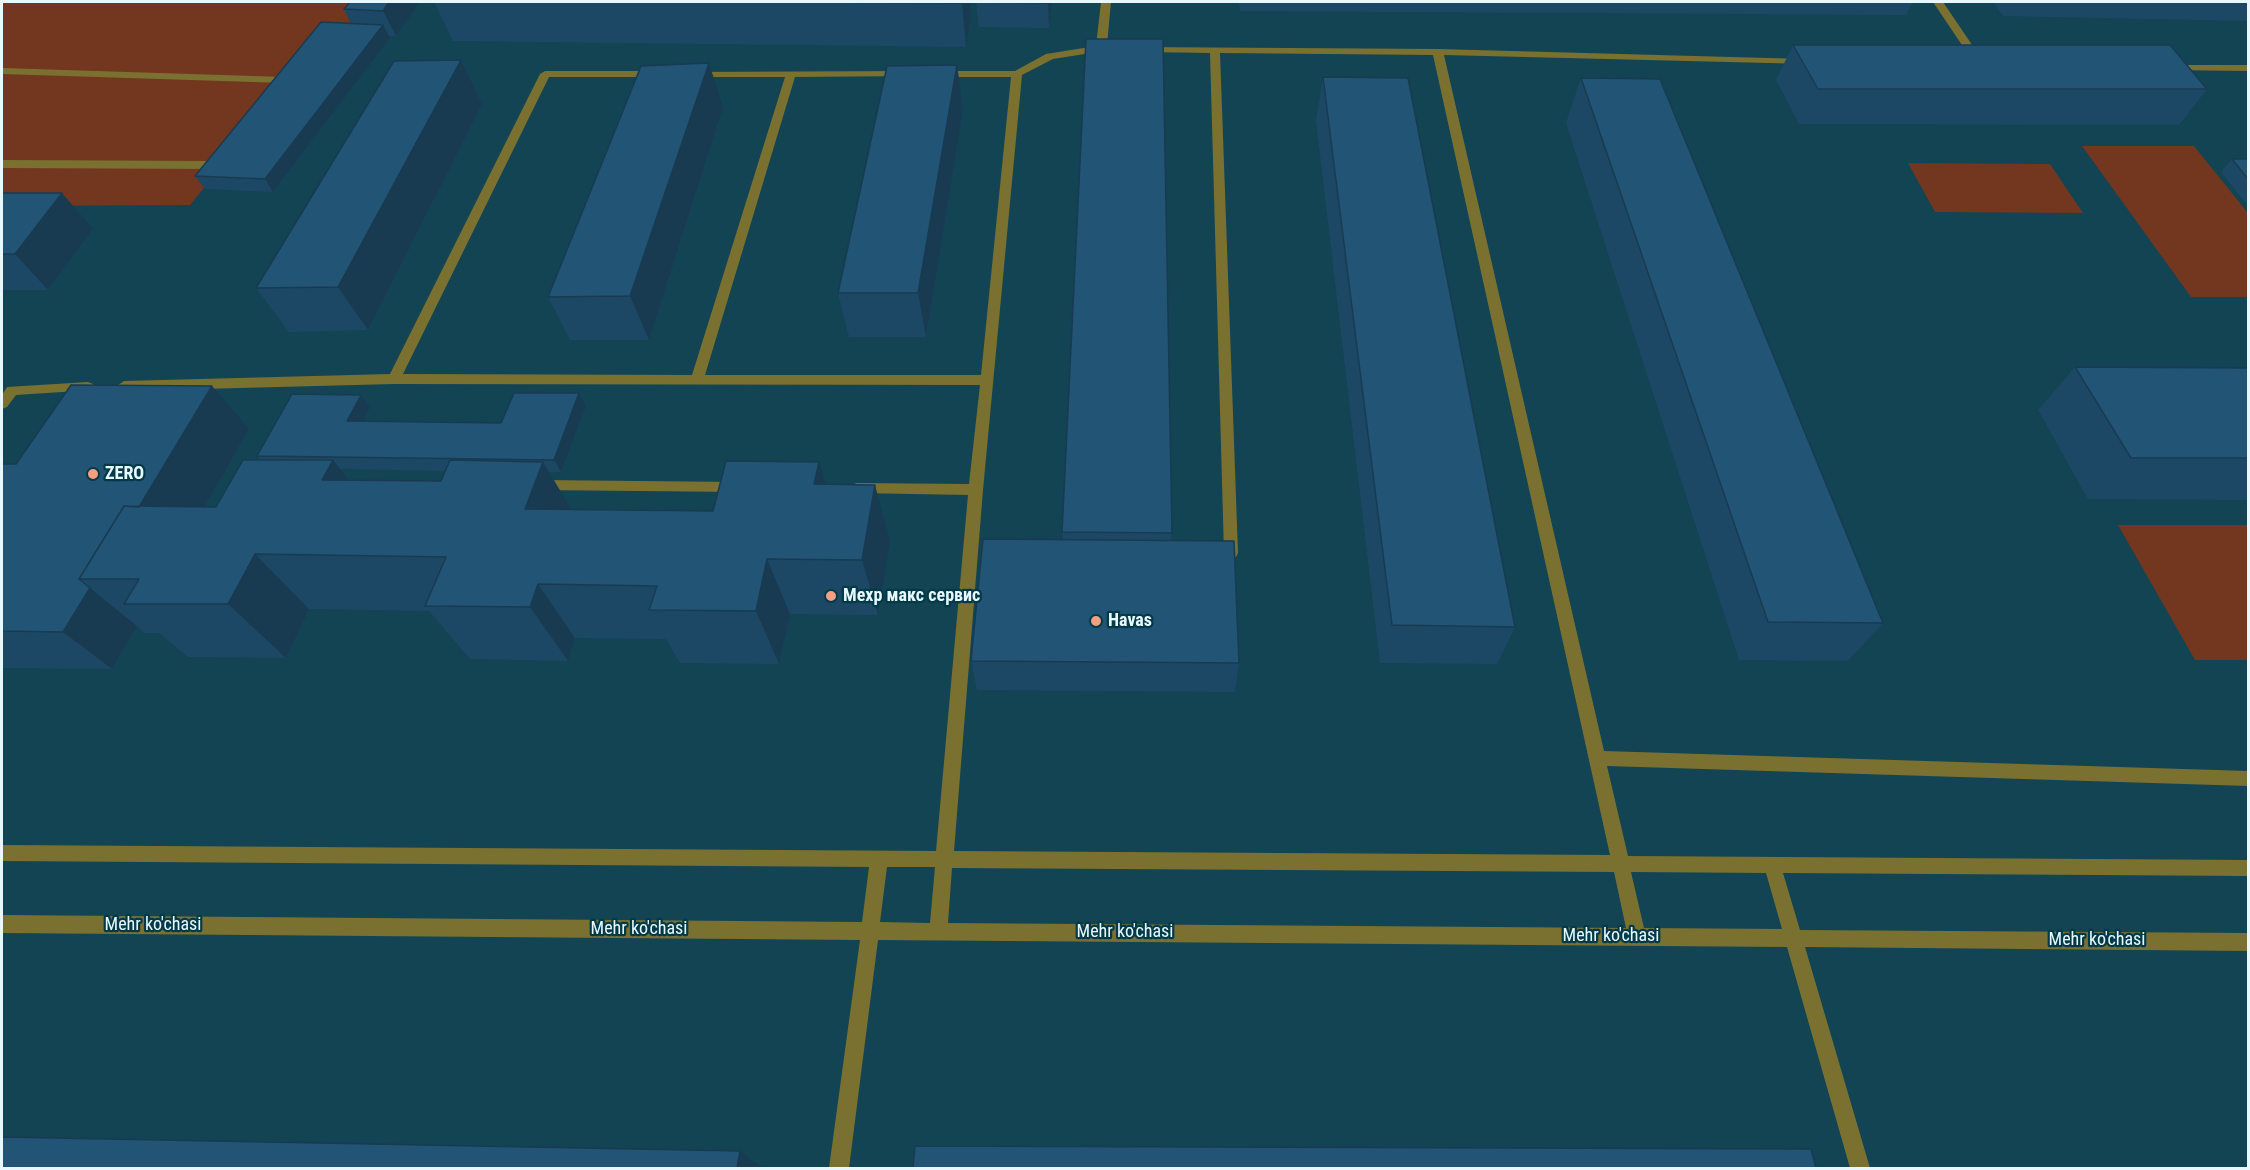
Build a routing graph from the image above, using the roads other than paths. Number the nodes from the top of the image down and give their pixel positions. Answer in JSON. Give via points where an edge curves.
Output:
{"nodes":[{"id":1,"x":1106,"y":2,"type":"edge"},
{"id":2,"x":1938,"y":2,"type":"edge"},
{"id":3,"x":1135,"y":49,"type":"edge"},
{"id":4,"x":1215,"y":50,"type":"junction"},
{"id":5,"x":1438,"y":52,"type":"junction"},
{"id":6,"x":1816,"y":62,"type":"edge"},
{"id":7,"x":1970,"y":66,"type":"edge"},
{"id":8,"x":2156,"y":68,"type":"edge"},
{"id":9,"x":2243,"y":68,"type":"edge"},
{"id":10,"x":2,"y":71,"type":"edge"},
{"id":11,"x":791,"y":74,"type":"junction"},
{"id":12,"x":1017,"y":74,"type":"junction"},
{"id":13,"x":285,"y":80,"type":"edge"},
{"id":14,"x":2248,"y":81,"type":"edge"},
{"id":15,"x":2,"y":164,"type":"edge"},
{"id":16,"x":218,"y":165,"type":"edge"},
{"id":17,"x":394,"y":379,"type":"junction"},
{"id":18,"x":697,"y":380,"type":"junction"},
{"id":19,"x":987,"y":380,"type":"junction"},
{"id":20,"x":2,"y":404,"type":"edge"},
{"id":21,"x":523,"y":484,"type":"edge"},
{"id":22,"x":750,"y":487,"type":"edge"},
{"id":23,"x":845,"y":488,"type":"edge"},
{"id":24,"x":976,"y":490,"type":"junction"},
{"id":25,"x":1231,"y":554,"type":"edge"},
{"id":26,"x":1598,"y":758,"type":"junction"},
{"id":27,"x":2248,"y":779,"type":"edge"},
{"id":28,"x":2,"y":853,"type":"edge"},
{"id":29,"x":879,"y":858,"type":"junction"},
{"id":30,"x":944,"y":859,"type":"junction"},
{"id":31,"x":1621,"y":863,"type":"junction"},
{"id":32,"x":1772,"y":865,"type":"junction"},
{"id":33,"x":2248,"y":868,"type":"edge"},
{"id":34,"x":2,"y":924,"type":"edge"},
{"id":35,"x":870,"y":931,"type":"junction"},
{"id":36,"x":938,"y":931,"type":"junction"},
{"id":37,"x":1637,"y":936,"type":"junction"},
{"id":38,"x":1792,"y":938,"type":"junction"},
{"id":39,"x":2248,"y":942,"type":"edge"},
{"id":40,"x":839,"y":1168,"type":"edge"},
{"id":41,"x":1860,"y":1168,"type":"edge"}],
"edges":[{"from":1,"to":12,"type":"street","via":[[1107,48],[1050,56]]},
{"from":2,"to":7,"type":"street","via":[[1988,67]]},
{"from":3,"to":4,"type":"street"},
{"from":4,"to":5,"type":"street"},
{"from":4,"to":25,"type":"street"},
{"from":5,"to":6,"type":"street"},
{"from":5,"to":26,"type":"street"},
{"from":8,"to":9,"type":"street"},
{"from":9,"to":14,"type":"street"},
{"from":10,"to":13,"type":"street"},
{"from":11,"to":12,"type":"street"},
{"from":11,"to":17,"type":"street","via":[[545,74]]},
{"from":11,"to":18,"type":"street"},
{"from":12,"to":19,"type":"street"},
{"from":15,"to":16,"type":"street"},
{"from":17,"to":18,"type":"street"},
{"from":17,"to":20,"type":"street","via":[[12,390]]},
{"from":18,"to":19,"type":"street"},
{"from":19,"to":24,"type":"street"},
{"from":21,"to":22,"type":"street"},
{"from":23,"to":24,"type":"street"},
{"from":24,"to":30,"type":"street"},
{"from":26,"to":27,"type":"street"},
{"from":26,"to":31,"type":"street"},
{"from":28,"to":29,"type":"street"},
{"from":29,"to":30,"type":"street"},
{"from":29,"to":35,"type":"street"},
{"from":30,"to":31,"type":"street"},
{"from":30,"to":36,"type":"street"},
{"from":31,"to":32,"type":"street"},
{"from":31,"to":37,"type":"street"},
{"from":32,"to":33,"type":"street"},
{"from":32,"to":38,"type":"street"},
{"from":34,"to":35,"type":"street","name":"Mehr ko'chasi"},
{"from":35,"to":36,"type":"street","name":"Mehr ko'chasi"},
{"from":35,"to":40,"type":"street"},
{"from":36,"to":37,"type":"street","name":"Mehr ko'chasi"},
{"from":37,"to":38,"type":"street","name":"Mehr ko'chasi"},
{"from":38,"to":39,"type":"street","name":"Mehr ko'chasi"},
{"from":38,"to":41,"type":"street"}]}
